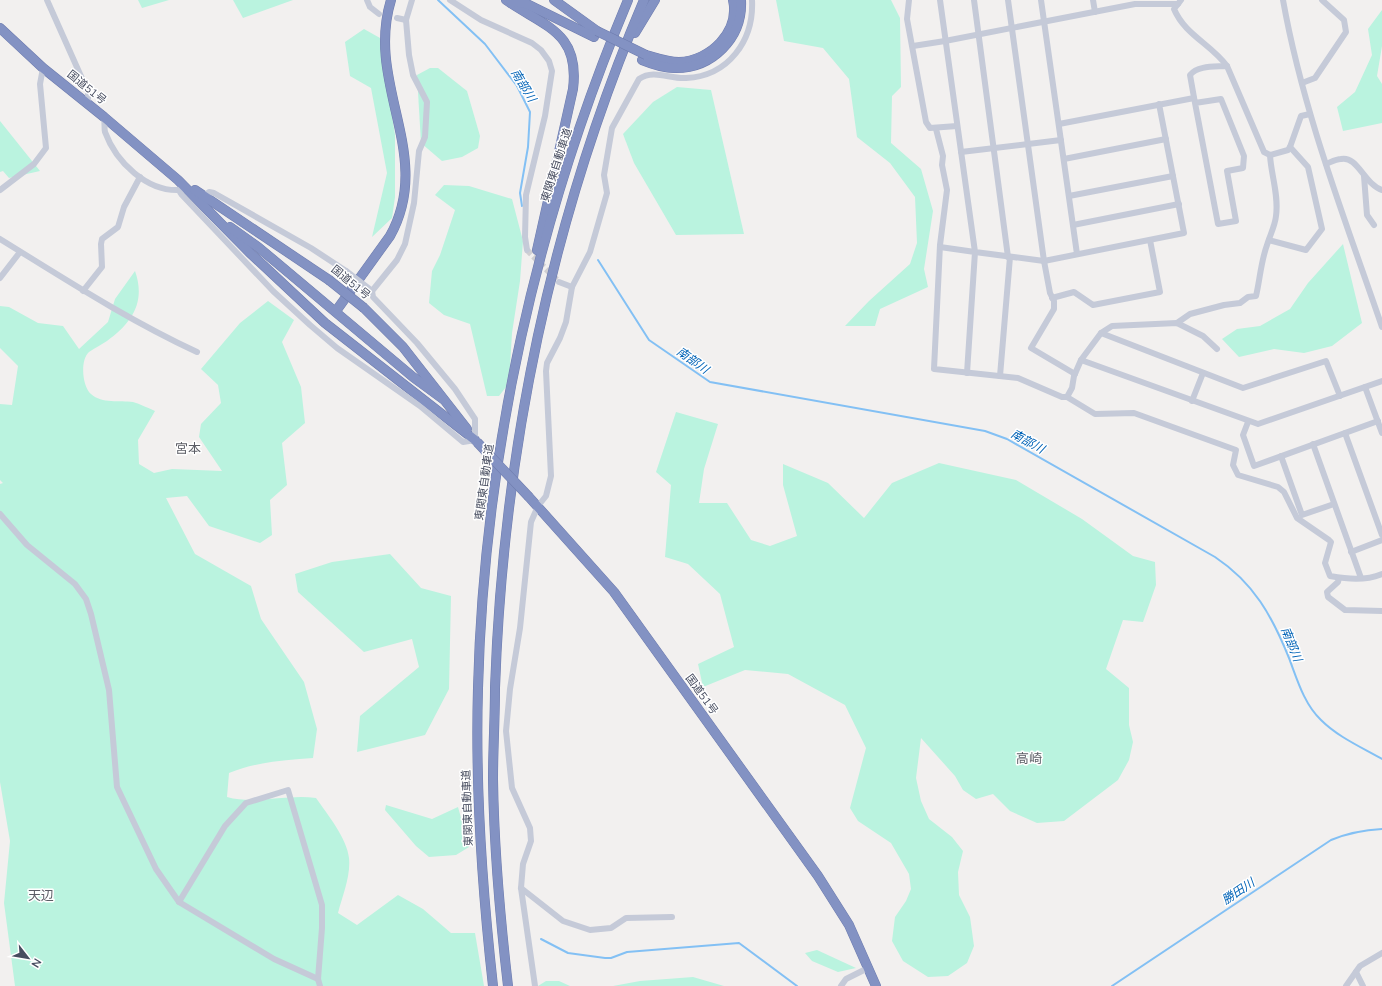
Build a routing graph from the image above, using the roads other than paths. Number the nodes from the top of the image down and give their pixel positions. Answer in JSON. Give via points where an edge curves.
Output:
{"nodes":[{"id":1,"x":47,"y":0,"type":"edge"},
{"id":2,"x":367,"y":0,"type":"edge"},
{"id":3,"x":391,"y":0,"type":"edge"},
{"id":4,"x":412,"y":0,"type":"edge"},
{"id":5,"x":450,"y":0,"type":"edge"},
{"id":6,"x":507,"y":0,"type":"edge"},
{"id":7,"x":554,"y":0,"type":"edge"},
{"id":8,"x":628,"y":0,"type":"edge"},
{"id":9,"x":644,"y":0,"type":"edge"},
{"id":10,"x":655,"y":0,"type":"edge"},
{"id":11,"x":733,"y":0,"type":"edge"},
{"id":12,"x":741,"y":0,"type":"edge"},
{"id":13,"x":752,"y":0,"type":"edge"},
{"id":14,"x":909,"y":0,"type":"edge"},
{"id":15,"x":940,"y":0,"type":"edge"},
{"id":16,"x":974,"y":0,"type":"edge"},
{"id":17,"x":1008,"y":0,"type":"edge"},
{"id":18,"x":1042,"y":0,"type":"edge"},
{"id":19,"x":1093,"y":0,"type":"edge"},
{"id":20,"x":1284,"y":0,"type":"edge"},
{"id":21,"x":1322,"y":0,"type":"edge"},
{"id":22,"x":1180,"y":2,"type":"edge"},
{"id":23,"x":1095,"y":12,"type":"junction"},
{"id":24,"x":379,"y":14,"type":"dead end"},
{"id":25,"x":397,"y":18,"type":"dead end"},
{"id":26,"x":406,"y":20,"type":"junction"},
{"id":27,"x":1044,"y":22,"type":"junction"},
{"id":28,"x":0,"y":28,"type":"edge"},
{"id":29,"x":1012,"y":28,"type":"junction"},
{"id":30,"x":595,"y":34,"type":"junction"},
{"id":31,"x":978,"y":35,"type":"junction"},
{"id":32,"x":946,"y":41,"type":"junction"},
{"id":33,"x":913,"y":46,"type":"junction"},
{"id":34,"x":644,"y":58,"type":"junction"},
{"id":35,"x":1227,"y":66,"type":"junction"},
{"id":36,"x":43,"y":68,"type":"junction"},
{"id":37,"x":1302,"y":83,"type":"junction"},
{"id":38,"x":605,"y":100,"type":"junction"},
{"id":39,"x":1194,"y":100,"type":"junction"},
{"id":40,"x":88,"y":103,"type":"junction"},
{"id":41,"x":1160,"y":104,"type":"junction"},
{"id":42,"x":1310,"y":114,"type":"junction"},
{"id":43,"x":104,"y":116,"type":"junction"},
{"id":44,"x":1059,"y":124,"type":"junction"},
{"id":45,"x":957,"y":126,"type":"junction"},
{"id":46,"x":936,"y":129,"type":"junction"},
{"id":47,"x":1166,"y":139,"type":"junction"},
{"id":48,"x":1061,"y":140,"type":"junction"},
{"id":49,"x":1028,"y":144,"type":"junction"},
{"id":50,"x":1290,"y":147,"type":"junction"},
{"id":51,"x":994,"y":148,"type":"junction"},
{"id":52,"x":961,"y":152,"type":"junction"},
{"id":53,"x":1270,"y":155,"type":"junction"},
{"id":54,"x":1064,"y":159,"type":"junction"},
{"id":55,"x":1326,"y":164,"type":"junction"},
{"id":56,"x":1173,"y":176,"type":"junction"},
{"id":57,"x":1364,"y":176,"type":"junction"},
{"id":58,"x":140,"y":177,"type":"junction"},
{"id":59,"x":180,"y":185,"type":"junction"},
{"id":60,"x":0,"y":190,"type":"edge"},
{"id":61,"x":1382,"y":190,"type":"edge"},
{"id":62,"x":1069,"y":196,"type":"junction"},
{"id":63,"x":207,"y":200,"type":"junction"},
{"id":64,"x":1179,"y":204,"type":"junction"},
{"id":65,"x":1073,"y":225,"type":"junction"},
{"id":66,"x":1374,"y":225,"type":"dead end"},
{"id":67,"x":225,"y":227,"type":"junction"},
{"id":68,"x":0,"y":239,"type":"edge"},
{"id":69,"x":1150,"y":240,"type":"junction"},
{"id":70,"x":1269,"y":240,"type":"junction"},
{"id":71,"x":258,"y":247,"type":"junction"},
{"id":72,"x":940,"y":247,"type":"junction"},
{"id":73,"x":527,"y":250,"type":"tunnel mouth"},
{"id":74,"x":20,"y":252,"type":"junction"},
{"id":75,"x":975,"y":252,"type":"junction"},
{"id":76,"x":1077,"y":254,"type":"junction"},
{"id":77,"x":1009,"y":257,"type":"junction"},
{"id":78,"x":1044,"y":261,"type":"junction"},
{"id":79,"x":0,"y":278,"type":"edge"},
{"id":80,"x":534,"y":281,"type":"junction"},
{"id":81,"x":559,"y":282,"type":"tunnel mouth"},
{"id":82,"x":572,"y":287,"type":"junction"},
{"id":83,"x":83,"y":291,"type":"junction"},
{"id":84,"x":372,"y":292,"type":"junction"},
{"id":85,"x":1052,"y":298,"type":"junction"},
{"id":86,"x":336,"y":311,"type":"junction"},
{"id":87,"x":1177,"y":323,"type":"junction"},
{"id":88,"x":1382,"y":327,"type":"edge"},
{"id":89,"x":1101,"y":333,"type":"junction"},
{"id":90,"x":1217,"y":349,"type":"dead end"},
{"id":91,"x":197,"y":352,"type":"dead end"},
{"id":92,"x":1082,"y":360,"type":"junction"},
{"id":93,"x":967,"y":372,"type":"junction"},
{"id":94,"x":1203,"y":373,"type":"junction"},
{"id":95,"x":1075,"y":374,"type":"junction"},
{"id":96,"x":1000,"y":376,"type":"junction"},
{"id":97,"x":413,"y":377,"type":"junction"},
{"id":98,"x":1382,"y":381,"type":"edge"},
{"id":99,"x":1365,"y":386,"type":"junction"},
{"id":100,"x":1340,"y":396,"type":"junction"},
{"id":101,"x":1067,"y":397,"type":"junction"},
{"id":102,"x":443,"y":399,"type":"junction"},
{"id":103,"x":1192,"y":401,"type":"junction"},
{"id":104,"x":1378,"y":421,"type":"junction"},
{"id":105,"x":1248,"y":422,"type":"junction"},
{"id":106,"x":456,"y":425,"type":"junction"},
{"id":107,"x":1345,"y":433,"type":"junction"},
{"id":108,"x":1382,"y":433,"type":"edge"},
{"id":109,"x":476,"y":441,"type":"junction"},
{"id":110,"x":1313,"y":444,"type":"junction"},
{"id":111,"x":1281,"y":456,"type":"junction"},
{"id":112,"x":1334,"y":504,"type":"junction"},
{"id":113,"x":538,"y":506,"type":"junction"},
{"id":114,"x":0,"y":514,"type":"edge"},
{"id":115,"x":1382,"y":535,"type":"edge"},
{"id":116,"x":1382,"y":540,"type":"edge"},
{"id":117,"x":1352,"y":552,"type":"junction"},
{"id":118,"x":1382,"y":574,"type":"edge"},
{"id":119,"x":1339,"y":578,"type":"junction"},
{"id":120,"x":1361,"y":578,"type":"junction"},
{"id":121,"x":1382,"y":611,"type":"edge"},
{"id":122,"x":521,"y":888,"type":"junction"},
{"id":123,"x":179,"y":902,"type":"junction"},
{"id":124,"x":672,"y":917,"type":"dead end"},
{"id":125,"x":1382,"y":953,"type":"edge"},
{"id":126,"x":868,"y":968,"type":"junction"},
{"id":127,"x":1356,"y":972,"type":"junction"},
{"id":128,"x":318,"y":979,"type":"junction"},
{"id":129,"x":508,"y":985,"type":"edge"},
{"id":130,"x":320,"y":986,"type":"edge"},
{"id":131,"x":493,"y":986,"type":"edge"},
{"id":132,"x":535,"y":986,"type":"edge"},
{"id":133,"x":841,"y":986,"type":"edge"},
{"id":134,"x":876,"y":986,"type":"edge"},
{"id":135,"x":1346,"y":986,"type":"edge"},
{"id":136,"x":1363,"y":986,"type":"edge"}],
"edges":[{"from":1,"to":40,"type":"street","via":[[88,92]]},
{"from":2,"to":24,"type":"street","via":[[370,7]]},
{"from":3,"to":86,"type":"highway","via":[[385,26],[385,65],[405,156],[405,196],[390,236]]},
{"from":4,"to":26,"type":"street"},
{"from":5,"to":73,"type":"street","via":[[481,20],[532,43],[549,61],[552,71],[546,116],[526,195]]},
{"from":6,"to":30,"type":"highway","via":[[527,4]]},
{"from":6,"to":80,"type":"highway","via":[[558,34],[568,46],[574,65],[573,89],[538,243]]},
{"from":7,"to":30,"type":"highway"},
{"from":8,"to":80,"type":"highway","name":"東関東自動車道","via":[[574,145]]},
{"from":9,"to":38,"type":"highway"},
{"from":10,"to":38,"type":"highway","via":[[635,34]]},
{"from":11,"to":34,"type":"highway","via":[[733,19],[727,33],[719,45],[708,53],[680,62]]},
{"from":12,"to":34,"type":"highway","via":[[741,12],[735,33],[714,56],[697,65],[675,68]]},
{"from":13,"to":82,"type":"street","via":[[752,18],[744,44],[725,64],[712,72],[686,78],[646,74],[639,79],[612,128],[604,175],[607,193],[590,252]]},
{"from":14,"to":33,"type":"street","via":[[907,19]]},
{"from":15,"to":32,"type":"street"},
{"from":16,"to":31,"type":"street"},
{"from":17,"to":29,"type":"street"},
{"from":18,"to":27,"type":"street"},
{"from":19,"to":23,"type":"street"},
{"from":20,"to":37,"type":"street"},
{"from":21,"to":37,"type":"street","via":[[1344,20],[1346,32],[1316,78]]},
{"from":22,"to":23,"type":"street","via":[[1135,4]]},
{"from":22,"to":35,"type":"street","via":[[1174,9],[1177,16],[1190,33],[1208,44]]},
{"from":23,"to":27,"type":"street"},
{"from":25,"to":26,"type":"street"},
{"from":26,"to":84,"type":"street","via":[[411,69],[427,102],[425,137],[419,151],[414,203],[405,244],[397,260]]},
{"from":27,"to":29,"type":"street"},
{"from":27,"to":44,"type":"street"},
{"from":28,"to":36,"type":"highway","name":"国道51号"},
{"from":29,"to":31,"type":"street"},
{"from":29,"to":49,"type":"street"},
{"from":30,"to":34,"type":"highway","bridge":true},
{"from":31,"to":32,"type":"street"},
{"from":31,"to":51,"type":"street"},
{"from":32,"to":33,"type":"street"},
{"from":32,"to":45,"type":"street"},
{"from":33,"to":46,"type":"street","via":[[926,122],[930,128]]},
{"from":35,"to":39,"type":"street","via":[[1193,71],[1190,75]]},
{"from":35,"to":53,"type":"street","via":[[1264,152]]},
{"from":36,"to":40,"type":"highway","name":"国道51号"},
{"from":36,"to":60,"type":"street","via":[[40,84],[46,148],[34,164]]},
{"from":37,"to":42,"type":"street"},
{"from":38,"to":129,"type":"highway","via":[[570,204],[549,282],[531,367],[506,531],[498,624],[493,777],[496,869]]},
{"from":39,"to":39,"type":"street","via":[[1218,224],[1236,221],[1227,171],[1243,168],[1244,156],[1221,99]]},
{"from":39,"to":41,"type":"street"},
{"from":40,"to":43,"type":"highway","name":"国道51号"},
{"from":41,"to":44,"type":"street"},
{"from":41,"to":47,"type":"street"},
{"from":42,"to":50,"type":"street","via":[[1300,116]]},
{"from":42,"to":55,"type":"street"},
{"from":43,"to":58,"type":"street","via":[[105,132],[115,151],[127,168]]},
{"from":43,"to":59,"type":"highway","name":"国道51号"},
{"from":44,"to":48,"type":"street"},
{"from":45,"to":46,"type":"street"},
{"from":45,"to":52,"type":"street"},
{"from":46,"to":72,"type":"street","via":[[943,156],[942,165],[947,190]]},
{"from":47,"to":54,"type":"street"},
{"from":47,"to":56,"type":"street"},
{"from":48,"to":49,"type":"street"},
{"from":48,"to":54,"type":"street"},
{"from":49,"to":51,"type":"street"},
{"from":49,"to":78,"type":"street"},
{"from":50,"to":53,"type":"street","via":[[1288,150]]},
{"from":50,"to":70,"type":"street","via":[[1308,167],[1322,229],[1306,250]]},
{"from":51,"to":52,"type":"street"},
{"from":51,"to":77,"type":"street"},
{"from":52,"to":75,"type":"street"},
{"from":53,"to":70,"type":"street","via":[[1276,194],[1276,215]]},
{"from":54,"to":62,"type":"street"},
{"from":55,"to":57,"type":"street","via":[[1341,158],[1347,159],[1352,161]]},
{"from":55,"to":88,"type":"street"},
{"from":56,"to":62,"type":"street"},
{"from":56,"to":64,"type":"street"},
{"from":57,"to":61,"type":"street","via":[[1371,185]]},
{"from":57,"to":66,"type":"street","via":[[1367,215]]},
{"from":58,"to":59,"type":"street","via":[[170,190]]},
{"from":58,"to":83,"type":"street","via":[[124,207],[118,227],[102,239],[102,267]]},
{"from":59,"to":63,"type":"highway","name":"国道51号","via":[[185,183]]},
{"from":59,"to":67,"type":"highway","name":"国道51号"},
{"from":59,"to":109,"type":"street","via":[[182,195],[273,291],[337,348],[420,406],[463,442]]},
{"from":62,"to":65,"type":"street"},
{"from":63,"to":71,"type":"highway"},
{"from":63,"to":84,"type":"street","bridge":true,"via":[[209,192],[214,193],[311,248]]},
{"from":63,"to":102,"type":"highway","name":"国道51号","bridge":true,"via":[[329,280],[364,308],[403,346]]},
{"from":64,"to":65,"type":"street"},
{"from":64,"to":69,"type":"street","via":[[1184,233]]},
{"from":65,"to":76,"type":"street"},
{"from":67,"to":71,"type":"highway","via":[[234,229]]},
{"from":67,"to":106,"type":"highway","name":"国道51号","via":[[324,323]]},
{"from":68,"to":74,"type":"street"},
{"from":69,"to":76,"type":"street"},
{"from":69,"to":85,"type":"street","via":[[1160,292],[1093,305],[1074,292]]},
{"from":70,"to":87,"type":"street","via":[[1256,296],[1240,303],[1190,314]]},
{"from":71,"to":86,"type":"highway"},
{"from":72,"to":75,"type":"street"},
{"from":72,"to":93,"type":"street","via":[[934,369]]},
{"from":74,"to":79,"type":"street"},
{"from":74,"to":83,"type":"street"},
{"from":75,"to":77,"type":"street"},
{"from":75,"to":93,"type":"street"},
{"from":76,"to":78,"type":"street"},
{"from":77,"to":78,"type":"street"},
{"from":77,"to":96,"type":"street"},
{"from":78,"to":85,"type":"street"},
{"from":80,"to":131,"type":"highway","name":"東関東自動車道","via":[[505,419],[488,535],[478,686],[477,750],[482,869]]},
{"from":81,"to":82,"type":"street"},
{"from":82,"to":113,"type":"street","via":[[566,322],[547,363],[551,476],[546,496]]},
{"from":83,"to":91,"type":"street"},
{"from":84,"to":109,"type":"street","via":[[455,389],[475,419]]},
{"from":85,"to":95,"type":"street","via":[[1054,309],[1031,348]]},
{"from":86,"to":97,"type":"highway"},
{"from":87,"to":89,"type":"street","via":[[1112,326]]},
{"from":87,"to":90,"type":"street","via":[[1203,336]]},
{"from":89,"to":92,"type":"street"},
{"from":89,"to":94,"type":"street"},
{"from":92,"to":95,"type":"street"},
{"from":92,"to":103,"type":"street"},
{"from":93,"to":96,"type":"street"},
{"from":94,"to":100,"type":"street","via":[[1244,388],[1326,361]]},
{"from":94,"to":103,"type":"street"},
{"from":95,"to":101,"type":"street"},
{"from":96,"to":101,"type":"street","via":[[1018,378]]},
{"from":97,"to":102,"type":"highway"},
{"from":97,"to":106,"type":"highway"},
{"from":98,"to":99,"type":"street"},
{"from":99,"to":100,"type":"street"},
{"from":99,"to":104,"type":"street"},
{"from":100,"to":105,"type":"street","via":[[1258,424]]},
{"from":101,"to":119,"type":"street","via":[[1095,414],[1134,412],[1236,450],[1232,465],[1238,475],[1278,487],[1284,492],[1297,518],[1331,542],[1325,563],[1330,576]]},
{"from":102,"to":109,"type":"highway","name":"国道51号"},
{"from":103,"to":105,"type":"street"},
{"from":104,"to":107,"type":"street"},
{"from":104,"to":108,"type":"street"},
{"from":105,"to":111,"type":"street","via":[[1243,435],[1254,466]]},
{"from":106,"to":109,"type":"highway","name":"国道51号"},
{"from":107,"to":110,"type":"street"},
{"from":107,"to":115,"type":"street"},
{"from":109,"to":113,"type":"highway","name":"国道51号","bridge":true},
{"from":110,"to":111,"type":"street"},
{"from":110,"to":112,"type":"street"},
{"from":111,"to":112,"type":"street","via":[[1302,515]]},
{"from":112,"to":117,"type":"street"},
{"from":113,"to":122,"type":"street","via":[[531,522],[506,731],[512,788],[530,828],[531,841],[523,864]]},
{"from":113,"to":126,"type":"highway","name":"国道51号","via":[[614,592],[818,876],[849,925]]},
{"from":114,"to":123,"type":"street","via":[[27,545],[75,584],[86,599],[109,690],[117,787],[156,869]]},
{"from":116,"to":117,"type":"street"},
{"from":117,"to":120,"type":"street"},
{"from":118,"to":120,"type":"street","via":[[1372,578]]},
{"from":119,"to":120,"type":"street"},
{"from":119,"to":121,"type":"street","via":[[1327,592],[1328,597],[1345,610]]},
{"from":122,"to":124,"type":"street","via":[[563,921],[590,930],[611,928],[626,918]]},
{"from":122,"to":132,"type":"street"},
{"from":123,"to":128,"type":"street","via":[[274,959]]},
{"from":123,"to":128,"type":"street","via":[[225,826],[246,802],[288,790],[322,905]]},
{"from":125,"to":127,"type":"street","via":[[1366,962]]},
{"from":126,"to":133,"type":"street","via":[[846,979]]},
{"from":126,"to":134,"type":"highway","name":"国道51号"},
{"from":127,"to":135,"type":"street"},
{"from":127,"to":136,"type":"street"},
{"from":128,"to":130,"type":"street"}]}
